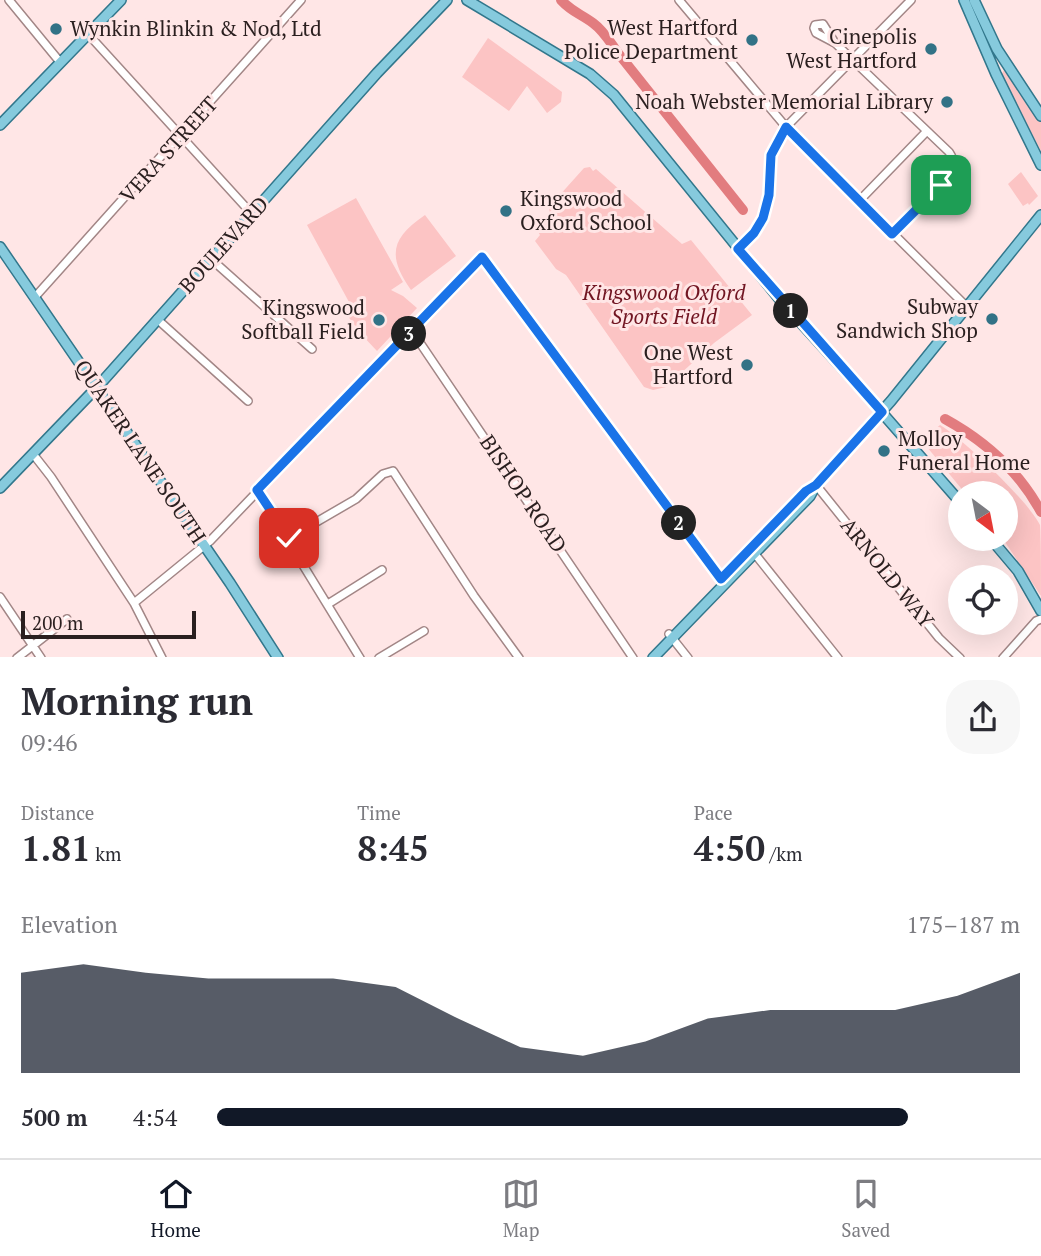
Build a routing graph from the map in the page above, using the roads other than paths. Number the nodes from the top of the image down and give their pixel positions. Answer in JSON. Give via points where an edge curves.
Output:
{"nodes":[{"id":1,"x":8,"y":0,"type":"edge"},
{"id":2,"x":121,"y":0,"type":"edge"},
{"id":3,"x":300,"y":0,"type":"edge"},
{"id":4,"x":447,"y":0,"type":"edge"},
{"id":5,"x":467,"y":0,"type":"edge"},
{"id":6,"x":679,"y":0,"type":"edge"},
{"id":7,"x":911,"y":0,"type":"edge"},
{"id":8,"x":964,"y":0,"type":"edge"},
{"id":9,"x":974,"y":0,"type":"edge"},
{"id":10,"x":0,"y":7,"type":"edge"},
{"id":11,"x":88,"y":34,"type":"junction"},
{"id":12,"x":835,"y":43,"type":"dead end"},
{"id":13,"x":852,"y":59,"type":"junction"},
{"id":14,"x":60,"y":62,"type":"junction"},
{"id":15,"x":1041,"y":116,"type":"edge"},
{"id":16,"x":0,"y":125,"type":"edge"},
{"id":17,"x":786,"y":127,"type":"junction"},
{"id":18,"x":927,"y":131,"type":"junction"},
{"id":19,"x":181,"y":136,"type":"junction"},
{"id":20,"x":1041,"y":165,"type":"edge"},
{"id":21,"x":860,"y":200,"type":"junction"},
{"id":22,"x":252,"y":214,"type":"junction"},
{"id":23,"x":1041,"y":215,"type":"edge"},
{"id":24,"x":892,"y":234,"type":"junction"},
{"id":25,"x":0,"y":247,"type":"edge"},
{"id":26,"x":738,"y":249,"type":"junction"},
{"id":27,"x":211,"y":260,"type":"junction"},
{"id":28,"x":35,"y":298,"type":"junction"},
{"id":29,"x":967,"y":307,"type":"junction"},
{"id":30,"x":157,"y":319,"type":"junction"},
{"id":31,"x":412,"y":331,"type":"junction"},
{"id":32,"x":312,"y":349,"type":"dead end"},
{"id":33,"x":96,"y":388,"type":"junction"},
{"id":34,"x":248,"y":401,"type":"dead end"},
{"id":35,"x":882,"y":412,"type":"junction"},
{"id":36,"x":33,"y":454,"type":"junction"},
{"id":37,"x":816,"y":485,"type":"junction"},
{"id":38,"x":0,"y":488,"type":"edge"},
{"id":39,"x":948,"y":488,"type":"edge"},
{"id":40,"x":257,"y":490,"type":"junction"},
{"id":41,"x":289,"y":538,"type":"junction"},
{"id":42,"x":205,"y":546,"type":"junction"},
{"id":43,"x":753,"y":551,"type":"junction"},
{"id":44,"x":1001,"y":551,"type":"edge"},
{"id":45,"x":382,"y":570,"type":"dead end"},
{"id":46,"x":723,"y":581,"type":"junction"},
{"id":47,"x":0,"y":597,"type":"edge"},
{"id":48,"x":134,"y":603,"type":"junction"},
{"id":49,"x":328,"y":604,"type":"junction"},
{"id":50,"x":1041,"y":611,"type":"edge"},
{"id":51,"x":67,"y":619,"type":"dead end"},
{"id":52,"x":1041,"y":619,"type":"edge"},
{"id":53,"x":424,"y":631,"type":"dead end"},
{"id":54,"x":671,"y":636,"type":"junction"},
{"id":55,"x":33,"y":645,"type":"junction"},
{"id":56,"x":17,"y":657,"type":"edge"},
{"id":57,"x":41,"y":657,"type":"edge"},
{"id":58,"x":162,"y":657,"type":"edge"},
{"id":59,"x":278,"y":657,"type":"edge"},
{"id":60,"x":359,"y":657,"type":"edge"},
{"id":61,"x":379,"y":657,"type":"edge"},
{"id":62,"x":519,"y":657,"type":"edge"},
{"id":63,"x":633,"y":657,"type":"edge"},
{"id":64,"x":646,"y":657,"type":"edge"},
{"id":65,"x":653,"y":657,"type":"edge"},
{"id":66,"x":688,"y":657,"type":"edge"},
{"id":67,"x":838,"y":657,"type":"edge"},
{"id":68,"x":960,"y":657,"type":"edge"},
{"id":69,"x":1003,"y":657,"type":"edge"}],
"edges":[{"from":1,"to":10,"type":"street"},
{"from":1,"to":14,"type":"street"},
{"from":2,"to":11,"type":"main road"},
{"from":3,"to":19,"type":"street","name":"VERA STREET"},
{"from":4,"to":22,"type":"main road","name":"BOULEVARD"},
{"from":5,"to":26,"type":"main road","via":[[608,89]]},
{"from":6,"to":17,"type":"street"},
{"from":7,"to":13,"type":"street"},
{"from":8,"to":20,"type":"main road"},
{"from":9,"to":15,"type":"main road","via":[[997,49]]},
{"from":11,"to":14,"type":"main road"},
{"from":11,"to":19,"type":"street"},
{"from":12,"to":13,"type":"street"},
{"from":13,"to":17,"type":"street"},
{"from":13,"to":18,"type":"street"},
{"from":14,"to":16,"type":"main road"},
{"from":17,"to":21,"type":"street"},
{"from":17,"to":26,"type":"street","via":[[771,155],[763,218]]},
{"from":18,"to":21,"type":"street"},
{"from":18,"to":24,"type":"street","via":[[951,155],[954,169]]},
{"from":19,"to":22,"type":"street"},
{"from":19,"to":28,"type":"street","name":"VERA STREET"},
{"from":21,"to":24,"type":"street"},
{"from":22,"to":27,"type":"main road","name":"BOULEVARD"},
{"from":23,"to":29,"type":"main road"},
{"from":24,"to":29,"type":"street"},
{"from":25,"to":28,"type":"main road","name":"QUAKER LANE SOUTH"},
{"from":26,"to":35,"type":"main road"},
{"from":27,"to":30,"type":"main road","name":"BOULEVARD"},
{"from":27,"to":32,"type":"street"},
{"from":28,"to":33,"type":"main road","name":"QUAKER LANE SOUTH"},
{"from":29,"to":35,"type":"main road"},
{"from":30,"to":33,"type":"main road","name":"BOULEVARD"},
{"from":30,"to":34,"type":"street"},
{"from":31,"to":40,"type":"street"},
{"from":31,"to":46,"type":"street","via":[[482,257]]},
{"from":31,"to":63,"type":"street","name":"BISHOP ROAD"},
{"from":33,"to":36,"type":"main road","name":"BOULEVARD"},
{"from":33,"to":42,"type":"main road","name":"QUAKER LANE SOUTH"},
{"from":35,"to":37,"type":"main road"},
{"from":35,"to":39,"type":"main road"},
{"from":36,"to":38,"type":"main road","name":"BOULEVARD"},
{"from":36,"to":48,"type":"street"},
{"from":37,"to":43,"type":"main road"},
{"from":37,"to":68,"type":"street","name":"ARNOLD WAY","via":[[939,638]]},
{"from":40,"to":41,"type":"street"},
{"from":40,"to":42,"type":"street"},
{"from":41,"to":49,"type":"street"},
{"from":41,"to":62,"type":"street","via":[[356,499],[383,474],[393,471]]},
{"from":42,"to":48,"type":"street"},
{"from":42,"to":59,"type":"main road","name":"QUAKER LANE SOUTH"},
{"from":43,"to":46,"type":"main road"},
{"from":43,"to":67,"type":"street"},
{"from":44,"to":50,"type":"main road"},
{"from":45,"to":49,"type":"street"},
{"from":46,"to":54,"type":"main road"},
{"from":47,"to":55,"type":"street"},
{"from":48,"to":58,"type":"street"},
{"from":49,"to":60,"type":"street"},
{"from":51,"to":55,"type":"street"},
{"from":52,"to":69,"type":"street"},
{"from":53,"to":61,"type":"street"},
{"from":54,"to":64,"type":"main road"},
{"from":54,"to":65,"type":"main road"},
{"from":54,"to":66,"type":"street"},
{"from":55,"to":56,"type":"street"},
{"from":55,"to":57,"type":"street"}]}
